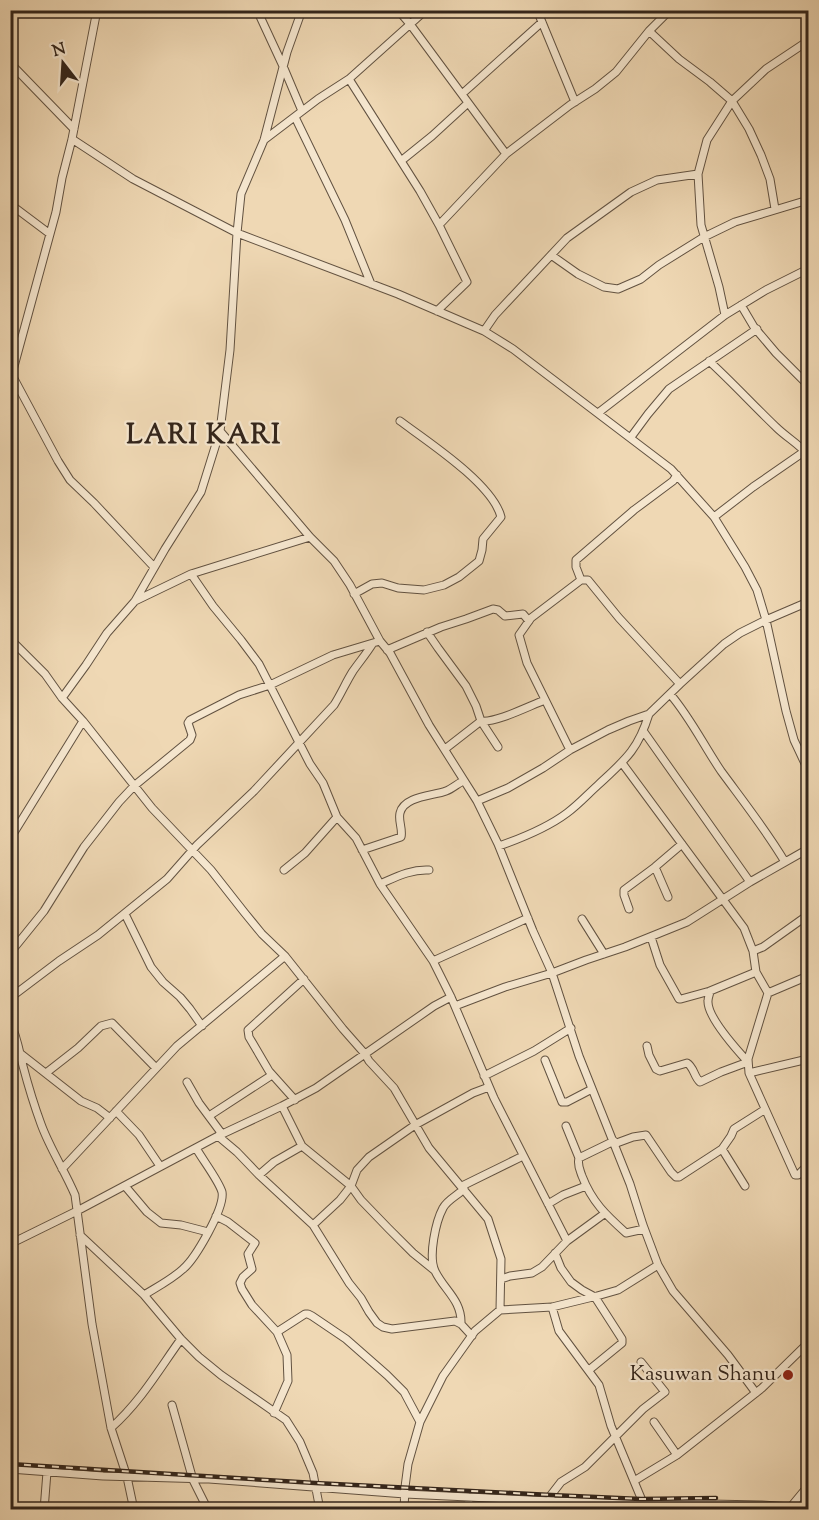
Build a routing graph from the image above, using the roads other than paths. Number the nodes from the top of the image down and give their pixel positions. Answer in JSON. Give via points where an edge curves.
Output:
{"nodes":[{"id":1,"x":97,"y":10,"type":"edge"},
{"id":2,"x":256,"y":10,"type":"edge"},
{"id":3,"x":302,"y":10,"type":"edge"},
{"id":4,"x":398,"y":10,"type":"edge"},
{"id":5,"x":426,"y":10,"type":"edge"},
{"id":6,"x":537,"y":10,"type":"edge"},
{"id":7,"x":670,"y":10,"type":"edge"},
{"id":8,"x":542,"y":22,"type":"junction"},
{"id":9,"x":410,"y":24,"type":"junction"},
{"id":10,"x":649,"y":31,"type":"junction"},
{"id":11,"x":808,"y":41,"type":"edge"},
{"id":12,"x":10,"y":63,"type":"edge"},
{"id":13,"x":283,"y":66,"type":"junction"},
{"id":14,"x":349,"y":79,"type":"junction"},
{"id":15,"x":462,"y":94,"type":"junction"},
{"id":16,"x":732,"y":101,"type":"junction"},
{"id":17,"x":575,"y":102,"type":"junction"},
{"id":18,"x":468,"y":104,"type":"junction"},
{"id":19,"x":302,"y":111,"type":"junction"},
{"id":20,"x":295,"y":117,"type":"junction"},
{"id":21,"x":74,"y":129,"type":"junction"},
{"id":22,"x":72,"y":139,"type":"junction"},
{"id":23,"x":264,"y":140,"type":"junction"},
{"id":24,"x":506,"y":154,"type":"junction"},
{"id":25,"x":401,"y":161,"type":"junction"},
{"id":26,"x":699,"y":174,"type":"junction"},
{"id":27,"x":808,"y":200,"type":"edge"},
{"id":28,"x":10,"y":204,"type":"edge"},
{"id":29,"x":775,"y":209,"type":"junction"},
{"id":30,"x":439,"y":225,"type":"junction"},
{"id":31,"x":237,"y":233,"type":"junction"},
{"id":32,"x":50,"y":234,"type":"junction"},
{"id":33,"x":704,"y":237,"type":"junction"},
{"id":34,"x":551,"y":255,"type":"junction"},
{"id":35,"x":808,"y":269,"type":"edge"},
{"id":36,"x":371,"y":284,"type":"junction"},
{"id":37,"x":741,"y":305,"type":"junction"},
{"id":38,"x":437,"y":311,"type":"junction"},
{"id":39,"x":725,"y":315,"type":"junction"},
{"id":40,"x":756,"y":329,"type":"junction"},
{"id":41,"x":484,"y":331,"type":"junction"},
{"id":42,"x":709,"y":361,"type":"junction"},
{"id":43,"x":11,"y":378,"type":"edge"},
{"id":44,"x":808,"y":385,"type":"edge"},
{"id":45,"x":598,"y":412,"type":"junction"},
{"id":46,"x":400,"y":421,"type":"dead end"},
{"id":47,"x":220,"y":431,"type":"junction"},
{"id":48,"x":631,"y":437,"type":"junction"},
{"id":49,"x":807,"y":453,"type":"edge"},
{"id":50,"x":677,"y":475,"type":"junction"},
{"id":51,"x":714,"y":518,"type":"junction"},
{"id":52,"x":310,"y":537,"type":"junction"},
{"id":53,"x":154,"y":567,"type":"junction"},
{"id":54,"x":190,"y":574,"type":"junction"},
{"id":55,"x":581,"y":580,"type":"junction"},
{"id":56,"x":354,"y":594,"type":"junction"},
{"id":57,"x":135,"y":601,"type":"junction"},
{"id":58,"x":808,"y":602,"type":"edge"},
{"id":59,"x":766,"y":620,"type":"junction"},
{"id":60,"x":529,"y":621,"type":"junction"},
{"id":61,"x":427,"y":632,"type":"junction"},
{"id":62,"x":10,"y":639,"type":"edge"},
{"id":63,"x":376,"y":642,"type":"junction"},
{"id":64,"x":387,"y":650,"type":"junction"},
{"id":65,"x":270,"y":684,"type":"junction"},
{"id":66,"x":680,"y":684,"type":"junction"},
{"id":67,"x":670,"y":694,"type":"junction"},
{"id":68,"x":62,"y":698,"type":"junction"},
{"id":69,"x":545,"y":700,"type":"junction"},
{"id":70,"x":650,"y":714,"type":"junction"},
{"id":71,"x":83,"y":721,"type":"junction"},
{"id":72,"x":481,"y":721,"type":"junction"},
{"id":73,"x":644,"y":732,"type":"junction"},
{"id":74,"x":299,"y":742,"type":"junction"},
{"id":75,"x":498,"y":747,"type":"dead end"},
{"id":76,"x":445,"y":749,"type":"junction"},
{"id":77,"x":570,"y":750,"type":"junction"},
{"id":78,"x":622,"y":763,"type":"junction"},
{"id":79,"x":808,"y":770,"type":"edge"},
{"id":80,"x":463,"y":781,"type":"junction"},
{"id":81,"x":134,"y":786,"type":"junction"},
{"id":82,"x":477,"y":801,"type":"junction"},
{"id":83,"x":337,"y":816,"type":"junction"},
{"id":84,"x":10,"y":839,"type":"edge"},
{"id":85,"x":682,"y":844,"type":"junction"},
{"id":86,"x":499,"y":846,"type":"junction"},
{"id":87,"x":808,"y":849,"type":"edge"},
{"id":88,"x":362,"y":850,"type":"junction"},
{"id":89,"x":193,"y":851,"type":"junction"},
{"id":90,"x":785,"y":862,"type":"junction"},
{"id":91,"x":655,"y":867,"type":"junction"},
{"id":92,"x":284,"y":870,"type":"dead end"},
{"id":93,"x":429,"y":870,"type":"dead end"},
{"id":94,"x":750,"y":882,"type":"junction"},
{"id":95,"x":380,"y":884,"type":"junction"},
{"id":96,"x":668,"y":897,"type":"dead end"},
{"id":97,"x":723,"y":898,"type":"junction"},
{"id":98,"x":629,"y":909,"type":"dead end"},
{"id":99,"x":125,"y":914,"type":"junction"},
{"id":100,"x":808,"y":915,"type":"edge"},
{"id":101,"x":528,"y":918,"type":"junction"},
{"id":102,"x":582,"y":919,"type":"dead end"},
{"id":103,"x":651,"y":937,"type":"junction"},
{"id":104,"x":753,"y":951,"type":"junction"},
{"id":105,"x":10,"y":953,"type":"edge"},
{"id":106,"x":604,"y":954,"type":"junction"},
{"id":107,"x":285,"y":956,"type":"junction"},
{"id":108,"x":433,"y":961,"type":"junction"},
{"id":109,"x":756,"y":972,"type":"junction"},
{"id":110,"x":552,"y":973,"type":"junction"},
{"id":111,"x":808,"y":976,"type":"edge"},
{"id":112,"x":304,"y":980,"type":"junction"},
{"id":113,"x":711,"y":991,"type":"junction"},
{"id":114,"x":768,"y":993,"type":"junction"},
{"id":115,"x":451,"y":997,"type":"junction"},
{"id":116,"x":10,"y":998,"type":"edge"},
{"id":117,"x":455,"y":1006,"type":"junction"},
{"id":118,"x":10,"y":1021,"type":"edge"},
{"id":119,"x":202,"y":1026,"type":"junction"},
{"id":120,"x":571,"y":1028,"type":"junction"},
{"id":121,"x":647,"y":1046,"type":"dead end"},
{"id":122,"x":10,"y":1054,"type":"edge"},
{"id":123,"x":21,"y":1054,"type":"junction"},
{"id":124,"x":366,"y":1054,"type":"junction"},
{"id":125,"x":808,"y":1059,"type":"edge"},
{"id":126,"x":545,"y":1060,"type":"dead end"},
{"id":127,"x":748,"y":1062,"type":"junction"},
{"id":128,"x":156,"y":1068,"type":"junction"},
{"id":129,"x":46,"y":1073,"type":"junction"},
{"id":130,"x":749,"y":1073,"type":"junction"},
{"id":131,"x":272,"y":1075,"type":"junction"},
{"id":132,"x":484,"y":1076,"type":"junction"},
{"id":133,"x":187,"y":1082,"type":"dead end"},
{"id":134,"x":489,"y":1087,"type":"junction"},
{"id":135,"x":592,"y":1089,"type":"junction"},
{"id":136,"x":295,"y":1100,"type":"junction"},
{"id":137,"x":282,"y":1106,"type":"junction"},
{"id":138,"x":764,"y":1110,"type":"junction"},
{"id":139,"x":116,"y":1111,"type":"junction"},
{"id":140,"x":209,"y":1116,"type":"junction"},
{"id":141,"x":110,"y":1118,"type":"junction"},
{"id":142,"x":415,"y":1125,"type":"junction"},
{"id":143,"x":566,"y":1126,"type":"dead end"},
{"id":144,"x":220,"y":1135,"type":"junction"},
{"id":145,"x":614,"y":1143,"type":"junction"},
{"id":146,"x":302,"y":1146,"type":"junction"},
{"id":147,"x":196,"y":1148,"type":"junction"},
{"id":148,"x":722,"y":1149,"type":"junction"},
{"id":149,"x":523,"y":1156,"type":"junction"},
{"id":150,"x":579,"y":1158,"type":"junction"},
{"id":151,"x":808,"y":1165,"type":"edge"},
{"id":152,"x":160,"y":1166,"type":"junction"},
{"id":153,"x":62,"y":1169,"type":"junction"},
{"id":154,"x":259,"y":1175,"type":"junction"},
{"id":155,"x":125,"y":1186,"type":"junction"},
{"id":156,"x":351,"y":1186,"type":"junction"},
{"id":157,"x":586,"y":1186,"type":"junction"},
{"id":158,"x":746,"y":1186,"type":"dead end"},
{"id":159,"x":463,"y":1188,"type":"junction"},
{"id":160,"x":548,"y":1204,"type":"junction"},
{"id":161,"x":77,"y":1211,"type":"junction"},
{"id":162,"x":604,"y":1214,"type":"junction"},
{"id":163,"x":216,"y":1216,"type":"junction"},
{"id":164,"x":313,"y":1225,"type":"junction"},
{"id":165,"x":644,"y":1229,"type":"junction"},
{"id":166,"x":208,"y":1232,"type":"junction"},
{"id":167,"x":80,"y":1235,"type":"junction"},
{"id":168,"x":567,"y":1241,"type":"junction"},
{"id":169,"x":10,"y":1244,"type":"edge"},
{"id":170,"x":555,"y":1253,"type":"junction"},
{"id":171,"x":658,"y":1265,"type":"junction"},
{"id":172,"x":434,"y":1270,"type":"junction"},
{"id":173,"x":501,"y":1279,"type":"junction"},
{"id":174,"x":144,"y":1295,"type":"junction"},
{"id":175,"x":595,"y":1297,"type":"junction"},
{"id":176,"x":552,"y":1306,"type":"junction"},
{"id":177,"x":500,"y":1310,"type":"junction"},
{"id":178,"x":460,"y":1324,"type":"junction"},
{"id":179,"x":277,"y":1332,"type":"junction"},
{"id":180,"x":472,"y":1336,"type":"junction"},
{"id":181,"x":181,"y":1339,"type":"junction"},
{"id":182,"x":808,"y":1343,"type":"edge"},
{"id":183,"x":641,"y":1362,"type":"dead end"},
{"id":184,"x":589,"y":1370,"type":"junction"},
{"id":185,"x":756,"y":1393,"type":"junction"},
{"id":186,"x":172,"y":1405,"type":"dead end"},
{"id":187,"x":274,"y":1413,"type":"junction"},
{"id":188,"x":420,"y":1422,"type":"junction"},
{"id":189,"x":654,"y":1422,"type":"dead end"},
{"id":190,"x":111,"y":1428,"type":"junction"},
{"id":191,"x":615,"y":1435,"type":"junction"},
{"id":192,"x":677,"y":1455,"type":"junction"},
{"id":193,"x":10,"y":1469,"type":"edge"},
{"id":194,"x":46,"y":1472,"type":"junction"},
{"id":195,"x":127,"y":1477,"type":"junction"},
{"id":196,"x":194,"y":1480,"type":"junction"},
{"id":197,"x":634,"y":1480,"type":"junction"},
{"id":198,"x":808,"y":1486,"type":"edge"},
{"id":199,"x":315,"y":1487,"type":"junction"},
{"id":200,"x":405,"y":1494,"type":"junction"},
{"id":201,"x":468,"y":1497,"type":"junction"},
{"id":202,"x":551,"y":1501,"type":"junction"},
{"id":203,"x":808,"y":1506,"type":"edge"},
{"id":204,"x":644,"y":1507,"type":"edge"},
{"id":205,"x":790,"y":1508,"type":"edge"},
{"id":206,"x":44,"y":1509,"type":"edge"},
{"id":207,"x":134,"y":1509,"type":"edge"},
{"id":208,"x":208,"y":1509,"type":"edge"},
{"id":209,"x":320,"y":1509,"type":"edge"},
{"id":210,"x":404,"y":1509,"type":"edge"},
{"id":211,"x":470,"y":1509,"type":"edge"},
{"id":212,"x":555,"y":1509,"type":"edge"}],
"edges":[{"from":1,"to":21,"type":"street"},
{"from":2,"to":13,"type":"street"},
{"from":3,"to":13,"type":"street"},
{"from":4,"to":9,"type":"street"},
{"from":5,"to":9,"type":"street"},
{"from":6,"to":8,"type":"street"},
{"from":7,"to":10,"type":"street"},
{"from":8,"to":15,"type":"street"},
{"from":8,"to":17,"type":"street"},
{"from":9,"to":14,"type":"street"},
{"from":9,"to":15,"type":"street"},
{"from":10,"to":16,"type":"street"},
{"from":10,"to":17,"type":"street","via":[[616,72]]},
{"from":11,"to":16,"type":"street","via":[[766,69]]},
{"from":12,"to":21,"type":"street"},
{"from":13,"to":19,"type":"street"},
{"from":13,"to":23,"type":"street"},
{"from":14,"to":19,"type":"street"},
{"from":14,"to":25,"type":"street"},
{"from":15,"to":18,"type":"street"},
{"from":16,"to":26,"type":"street","via":[[707,140]]},
{"from":16,"to":29,"type":"street","via":[[761,155]]},
{"from":17,"to":24,"type":"street"},
{"from":18,"to":24,"type":"street"},
{"from":18,"to":25,"type":"street"},
{"from":19,"to":20,"type":"street"},
{"from":20,"to":23,"type":"street"},
{"from":20,"to":36,"type":"street"},
{"from":21,"to":22,"type":"street"},
{"from":22,"to":31,"type":"street","via":[[134,178]]},
{"from":22,"to":32,"type":"street"},
{"from":23,"to":31,"type":"street","via":[[242,194]]},
{"from":24,"to":30,"type":"street"},
{"from":25,"to":30,"type":"street"},
{"from":26,"to":33,"type":"street"},
{"from":26,"to":34,"type":"street","via":[[657,180],[631,192],[567,238]]},
{"from":27,"to":29,"type":"street"},
{"from":28,"to":32,"type":"street"},
{"from":29,"to":33,"type":"street"},
{"from":30,"to":38,"type":"street","via":[[467,282]]},
{"from":31,"to":36,"type":"street"},
{"from":31,"to":47,"type":"street","via":[[230,350]]},
{"from":32,"to":43,"type":"street"},
{"from":33,"to":34,"type":"street","via":[[641,279],[618,289],[604,287],[578,274]]},
{"from":33,"to":39,"type":"street"},
{"from":34,"to":41,"type":"street"},
{"from":35,"to":37,"type":"street"},
{"from":36,"to":38,"type":"street"},
{"from":37,"to":39,"type":"street"},
{"from":37,"to":40,"type":"street"},
{"from":38,"to":41,"type":"street"},
{"from":39,"to":45,"type":"street"},
{"from":40,"to":42,"type":"street"},
{"from":40,"to":44,"type":"street"},
{"from":41,"to":45,"type":"street"},
{"from":42,"to":48,"type":"street","via":[[669,389]]},
{"from":42,"to":49,"type":"street"},
{"from":43,"to":53,"type":"street","via":[[70,480]]},
{"from":45,"to":48,"type":"street"},
{"from":46,"to":56,"type":"street","via":[[482,486],[501,517],[483,539],[479,561],[444,585],[424,590],[372,584]]},
{"from":47,"to":52,"type":"street"},
{"from":47,"to":53,"type":"street","via":[[201,492]]},
{"from":48,"to":50,"type":"street"},
{"from":49,"to":51,"type":"street","via":[[753,486]]},
{"from":50,"to":51,"type":"street"},
{"from":50,"to":55,"type":"street","via":[[576,560]]},
{"from":51,"to":59,"type":"street","via":[[757,590]]},
{"from":52,"to":54,"type":"street"},
{"from":52,"to":56,"type":"street","via":[[334,561]]},
{"from":53,"to":57,"type":"street"},
{"from":54,"to":57,"type":"street"},
{"from":54,"to":65,"type":"street"},
{"from":55,"to":60,"type":"street"},
{"from":55,"to":66,"type":"street","via":[[588,580]]},
{"from":56,"to":63,"type":"street"},
{"from":57,"to":68,"type":"street","via":[[107,633]]},
{"from":58,"to":59,"type":"street"},
{"from":59,"to":66,"type":"street","via":[[724,644]]},
{"from":59,"to":79,"type":"street","via":[[794,740]]},
{"from":60,"to":61,"type":"street","via":[[523,614],[505,616],[493,609]]},
{"from":60,"to":69,"type":"street","via":[[519,635]]},
{"from":61,"to":64,"type":"street"},
{"from":61,"to":72,"type":"street","via":[[466,686]]},
{"from":62,"to":68,"type":"street","via":[[45,674]]},
{"from":63,"to":64,"type":"street"},
{"from":63,"to":65,"type":"street","via":[[333,655]]},
{"from":63,"to":74,"type":"street","via":[[353,671],[334,705]]},
{"from":64,"to":76,"type":"street"},
{"from":65,"to":74,"type":"street"},
{"from":65,"to":81,"type":"street","via":[[190,720],[190,740]]},
{"from":66,"to":67,"type":"street"},
{"from":67,"to":70,"type":"street"},
{"from":67,"to":90,"type":"street"},
{"from":68,"to":71,"type":"street"},
{"from":69,"to":72,"type":"street","via":[[500,718]]},
{"from":69,"to":77,"type":"street"},
{"from":70,"to":73,"type":"street"},
{"from":70,"to":77,"type":"street"},
{"from":71,"to":81,"type":"street"},
{"from":71,"to":84,"type":"street"},
{"from":72,"to":75,"type":"street"},
{"from":72,"to":76,"type":"street"},
{"from":73,"to":78,"type":"street"},
{"from":73,"to":94,"type":"street"},
{"from":74,"to":83,"type":"street"},
{"from":74,"to":89,"type":"street"},
{"from":76,"to":80,"type":"street"},
{"from":77,"to":82,"type":"street","via":[[508,788]]},
{"from":78,"to":85,"type":"street"},
{"from":78,"to":86,"type":"street","via":[[565,814]]},
{"from":80,"to":82,"type":"street"},
{"from":80,"to":88,"type":"street","via":[[447,791],[409,802],[399,815],[401,837]]},
{"from":81,"to":89,"type":"street"},
{"from":81,"to":105,"type":"street","via":[[84,847],[44,911]]},
{"from":82,"to":86,"type":"street"},
{"from":83,"to":88,"type":"street"},
{"from":83,"to":92,"type":"street"},
{"from":85,"to":91,"type":"street"},
{"from":85,"to":97,"type":"street"},
{"from":86,"to":101,"type":"street"},
{"from":87,"to":90,"type":"street"},
{"from":88,"to":95,"type":"street"},
{"from":89,"to":99,"type":"street"},
{"from":89,"to":107,"type":"street"},
{"from":90,"to":94,"type":"street"},
{"from":91,"to":96,"type":"street"},
{"from":91,"to":98,"type":"street","via":[[624,890]]},
{"from":93,"to":95,"type":"street","via":[[407,873]]},
{"from":94,"to":97,"type":"street"},
{"from":95,"to":108,"type":"street"},
{"from":97,"to":103,"type":"street","via":[[687,922]]},
{"from":97,"to":104,"type":"street","via":[[744,928]]},
{"from":99,"to":116,"type":"street"},
{"from":99,"to":119,"type":"street","via":[[151,967]]},
{"from":100,"to":104,"type":"street"},
{"from":101,"to":108,"type":"street"},
{"from":101,"to":110,"type":"street"},
{"from":102,"to":106,"type":"street"},
{"from":103,"to":106,"type":"street"},
{"from":103,"to":113,"type":"street","via":[[660,965],[679,999]]},
{"from":104,"to":109,"type":"street"},
{"from":106,"to":110,"type":"street"},
{"from":107,"to":112,"type":"street"},
{"from":107,"to":119,"type":"street"},
{"from":108,"to":115,"type":"street"},
{"from":109,"to":113,"type":"street"},
{"from":109,"to":114,"type":"street"},
{"from":110,"to":117,"type":"street"},
{"from":110,"to":120,"type":"street"},
{"from":111,"to":114,"type":"street"},
{"from":112,"to":124,"type":"street"},
{"from":112,"to":131,"type":"street","via":[[248,1030]]},
{"from":113,"to":127,"type":"street","via":[[710,1011]]},
{"from":114,"to":127,"type":"street"},
{"from":115,"to":117,"type":"street"},
{"from":115,"to":124,"type":"street"},
{"from":117,"to":132,"type":"street"},
{"from":118,"to":123,"type":"street"},
{"from":119,"to":128,"type":"street"},
{"from":120,"to":132,"type":"street"},
{"from":120,"to":135,"type":"street"},
{"from":121,"to":127,"type":"street","via":[[656,1070],[687,1063],[700,1082]]},
{"from":122,"to":123,"type":"street"},
{"from":123,"to":129,"type":"street"},
{"from":123,"to":153,"type":"street","via":[[40,1123]]},
{"from":124,"to":136,"type":"street"},
{"from":124,"to":142,"type":"street","via":[[394,1088]]},
{"from":125,"to":130,"type":"street"},
{"from":126,"to":135,"type":"street","via":[[562,1102]]},
{"from":127,"to":130,"type":"street"},
{"from":128,"to":129,"type":"street","via":[[112,1023],[101,1026]]},
{"from":128,"to":139,"type":"street"},
{"from":129,"to":141,"type":"street"},
{"from":130,"to":138,"type":"street"},
{"from":131,"to":136,"type":"street"},
{"from":131,"to":140,"type":"street"},
{"from":132,"to":134,"type":"street"},
{"from":133,"to":140,"type":"street"},
{"from":134,"to":142,"type":"street"},
{"from":134,"to":149,"type":"street"},
{"from":135,"to":145,"type":"street"},
{"from":136,"to":137,"type":"street"},
{"from":137,"to":144,"type":"street"},
{"from":137,"to":146,"type":"street"},
{"from":138,"to":148,"type":"street","via":[[734,1129]]},
{"from":138,"to":151,"type":"street","via":[[795,1175]]},
{"from":139,"to":141,"type":"street"},
{"from":139,"to":152,"type":"street"},
{"from":140,"to":144,"type":"street"},
{"from":141,"to":153,"type":"street"},
{"from":142,"to":156,"type":"street","via":[[369,1157],[357,1170]]},
{"from":142,"to":159,"type":"street"},
{"from":143,"to":150,"type":"street"},
{"from":144,"to":147,"type":"street"},
{"from":144,"to":154,"type":"street"},
{"from":145,"to":148,"type":"street","via":[[646,1135],[676,1177]]},
{"from":145,"to":150,"type":"street"},
{"from":145,"to":165,"type":"street"},
{"from":146,"to":154,"type":"street"},
{"from":146,"to":156,"type":"street"},
{"from":147,"to":152,"type":"street"},
{"from":147,"to":163,"type":"street","via":[[222,1194]]},
{"from":148,"to":158,"type":"street"},
{"from":149,"to":159,"type":"street"},
{"from":149,"to":160,"type":"street"},
{"from":150,"to":157,"type":"street","via":[[577,1163]]},
{"from":152,"to":155,"type":"street"},
{"from":153,"to":161,"type":"street","via":[[75,1196]]},
{"from":154,"to":164,"type":"street"},
{"from":155,"to":161,"type":"street"},
{"from":155,"to":166,"type":"street","via":[[161,1223]]},
{"from":156,"to":164,"type":"street"},
{"from":156,"to":172,"type":"street","via":[[388,1228]]},
{"from":157,"to":160,"type":"street"},
{"from":157,"to":162,"type":"street"},
{"from":159,"to":172,"type":"street","via":[[443,1209],[433,1241]]},
{"from":159,"to":173,"type":"street","via":[[488,1219],[501,1259]]},
{"from":160,"to":168,"type":"street"},
{"from":161,"to":167,"type":"street"},
{"from":161,"to":169,"type":"street"},
{"from":162,"to":165,"type":"street","via":[[626,1233]]},
{"from":162,"to":168,"type":"street"},
{"from":163,"to":166,"type":"street"},
{"from":163,"to":179,"type":"street","via":[[255,1243],[248,1254],[252,1269],[240,1283],[252,1305]]},
{"from":164,"to":178,"type":"street","via":[[377,1323],[392,1329],[455,1321]]},
{"from":165,"to":171,"type":"street"},
{"from":166,"to":174,"type":"street","via":[[183,1269]]},
{"from":167,"to":174,"type":"street"},
{"from":167,"to":190,"type":"street"},
{"from":168,"to":170,"type":"street"},
{"from":170,"to":173,"type":"street","via":[[532,1274]]},
{"from":170,"to":175,"type":"street","via":[[571,1282]]},
{"from":171,"to":175,"type":"street","via":[[618,1290]]},
{"from":171,"to":185,"type":"street","via":[[674,1291]]},
{"from":172,"to":178,"type":"street","via":[[457,1304]]},
{"from":173,"to":177,"type":"street"},
{"from":174,"to":181,"type":"street"},
{"from":175,"to":176,"type":"street"},
{"from":175,"to":184,"type":"street","via":[[622,1343]]},
{"from":176,"to":177,"type":"street"},
{"from":176,"to":184,"type":"street","via":[[559,1331]]},
{"from":177,"to":180,"type":"street"},
{"from":178,"to":180,"type":"street"},
{"from":179,"to":187,"type":"street","via":[[287,1355],[289,1376]]},
{"from":179,"to":188,"type":"street","via":[[305,1314],[312,1316],[387,1375],[404,1392]]},
{"from":180,"to":188,"type":"street","via":[[443,1376]]},
{"from":181,"to":187,"type":"street","via":[[221,1375]]},
{"from":181,"to":190,"type":"street","via":[[143,1395]]},
{"from":182,"to":185,"type":"street"},
{"from":183,"to":191,"type":"street","via":[[665,1392]]},
{"from":184,"to":191,"type":"street","via":[[599,1385]]},
{"from":185,"to":192,"type":"street"},
{"from":186,"to":196,"type":"street"},
{"from":187,"to":199,"type":"street","via":[[285,1420],[300,1442]]},
{"from":188,"to":200,"type":"street","via":[[408,1464]]},
{"from":189,"to":192,"type":"street"},
{"from":190,"to":195,"type":"street"},
{"from":191,"to":197,"type":"street"},
{"from":191,"to":202,"type":"street","via":[[585,1467],[561,1482]]},
{"from":192,"to":197,"type":"street"},
{"from":193,"to":194,"type":"street"},
{"from":194,"to":195,"type":"street"},
{"from":194,"to":206,"type":"street"},
{"from":195,"to":196,"type":"street"},
{"from":195,"to":207,"type":"street"},
{"from":196,"to":199,"type":"street"},
{"from":196,"to":208,"type":"street"},
{"from":197,"to":204,"type":"street"},
{"from":198,"to":205,"type":"street"},
{"from":199,"to":200,"type":"street"},
{"from":199,"to":209,"type":"street"},
{"from":200,"to":201,"type":"street"},
{"from":200,"to":210,"type":"street"},
{"from":201,"to":202,"type":"street"},
{"from":201,"to":211,"type":"street"},
{"from":202,"to":204,"type":"street"},
{"from":202,"to":212,"type":"street"},
{"from":203,"to":205,"type":"street"},
{"from":204,"to":205,"type":"street"}]}
